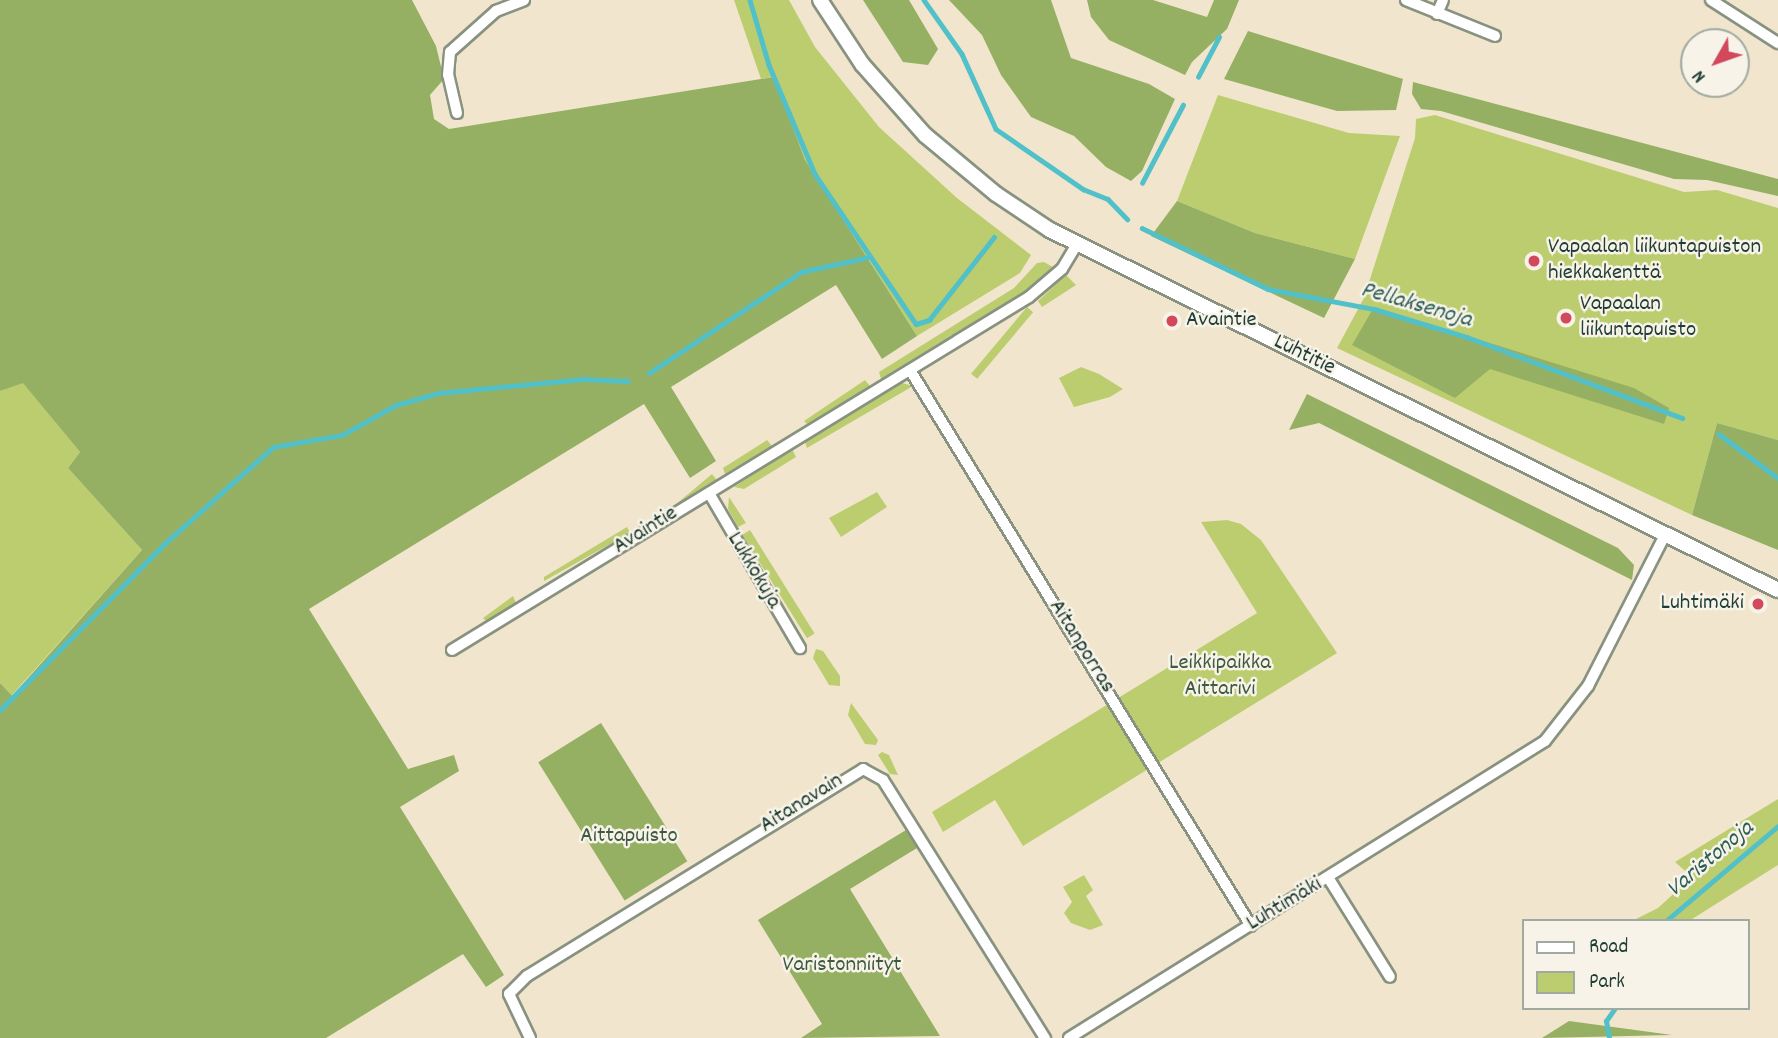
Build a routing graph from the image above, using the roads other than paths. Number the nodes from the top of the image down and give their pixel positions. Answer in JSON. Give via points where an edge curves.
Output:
{"nodes":[{"id":1,"x":524,"y":0,"type":"edge"},
{"id":2,"x":820,"y":0,"type":"edge"},
{"id":3,"x":1406,"y":0,"type":"edge"},
{"id":4,"x":1443,"y":0,"type":"edge"},
{"id":5,"x":1711,"y":0,"type":"edge"},
{"id":6,"x":1437,"y":14,"type":"junction"},
{"id":7,"x":1495,"y":36,"type":"dead end"},
{"id":8,"x":1778,"y":43,"type":"edge"},
{"id":9,"x":457,"y":113,"type":"dead end"},
{"id":10,"x":1077,"y":244,"type":"junction"},
{"id":11,"x":910,"y":370,"type":"junction"},
{"id":12,"x":709,"y":493,"type":"junction"},
{"id":13,"x":1665,"y":535,"type":"junction"},
{"id":14,"x":1778,"y":590,"type":"edge"},
{"id":15,"x":800,"y":648,"type":"dead end"},
{"id":16,"x":452,"y":650,"type":"dead end"},
{"id":17,"x":1329,"y":879,"type":"junction"},
{"id":18,"x":1251,"y":926,"type":"junction"},
{"id":19,"x":1390,"y":976,"type":"dead end"},
{"id":20,"x":530,"y":1038,"type":"edge"},
{"id":21,"x":1045,"y":1038,"type":"edge"},
{"id":22,"x":1069,"y":1038,"type":"edge"}],
"edges":[{"from":1,"to":9,"type":"street","via":[[496,11],[450,52],[448,75]]},
{"from":2,"to":10,"type":"street","name":"Luhtitie","via":[[862,64],[925,135],[996,194]]},
{"from":3,"to":6,"type":"street"},
{"from":4,"to":6,"type":"street"},
{"from":5,"to":8,"type":"street"},
{"from":6,"to":7,"type":"street"},
{"from":10,"to":11,"type":"street","name":"Avaintie","via":[[1062,269],[1036,291]]},
{"from":10,"to":13,"type":"street","name":"Luhtitie"},
{"from":11,"to":12,"type":"street","name":"Avaintie"},
{"from":11,"to":18,"type":"street","name":"Aitanporras"},
{"from":12,"to":15,"type":"street","name":"Lukkokuja"},
{"from":12,"to":16,"type":"street","name":"Avaintie"},
{"from":13,"to":14,"type":"street","name":"Luhtitie"},
{"from":13,"to":17,"type":"street","name":"Luhtimäki","via":[[1588,687],[1558,729],[1513,765]]},
{"from":17,"to":18,"type":"street","name":"Luhtimäki"},
{"from":17,"to":19,"type":"street"},
{"from":18,"to":22,"type":"street","name":"Luhtimäki"},
{"from":20,"to":21,"type":"street","name":"Aitanavain","via":[[509,995],[527,976],[863,769],[883,780]]}]}
